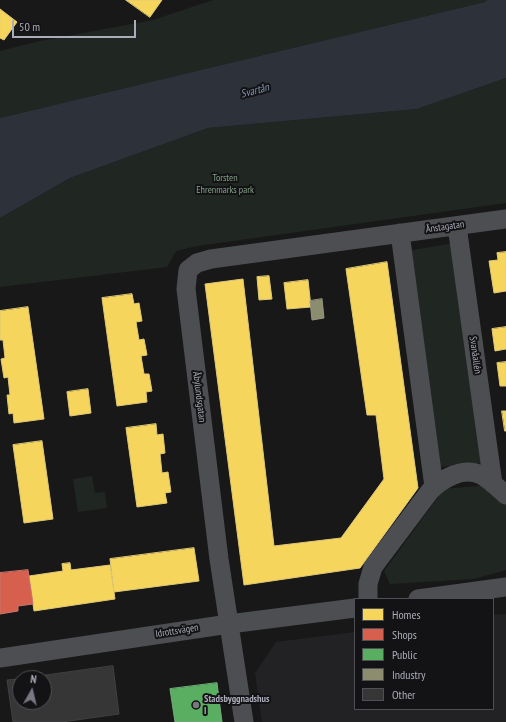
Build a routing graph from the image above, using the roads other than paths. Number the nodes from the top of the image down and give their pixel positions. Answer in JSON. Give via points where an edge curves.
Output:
{"nodes":[{"id":1,"x":506,"y":219,"type":"edge"},
{"id":2,"x":457,"y":226,"type":"junction"},
{"id":3,"x":392,"y":234,"type":"junction"},
{"id":4,"x":434,"y":487,"type":"junction"},
{"id":5,"x":500,"y":489,"type":"edge"},
{"id":6,"x":506,"y":587,"type":"edge"},
{"id":7,"x":368,"y":598,"type":"edge"},
{"id":8,"x":425,"y":598,"type":"edge"},
{"id":9,"x":354,"y":608,"type":"edge"},
{"id":10,"x":229,"y":624,"type":"junction"},
{"id":11,"x":0,"y":658,"type":"edge"},
{"id":12,"x":244,"y":722,"type":"edge"}],
"edges":[{"from":1,"to":2,"type":"street","name":"Ånstagatan"},
{"from":2,"to":3,"type":"street","name":"Ånstagatan"},
{"from":2,"to":5,"type":"street","name":"Svanåallén"},
{"from":3,"to":4,"type":"street"},
{"from":3,"to":10,"type":"street","name":"Åbylundsgatan","via":[[211,259],[197,263],[188,270],[186,289]]},
{"from":4,"to":5,"type":"street","name":"Svanåallén","via":[[456,474],[468,472],[480,475]]},
{"from":4,"to":7,"type":"street","name":"Svanåallén","via":[[373,567],[368,584]]},
{"from":6,"to":8,"type":"street"},
{"from":9,"to":10,"type":"street","name":"Idrottsvägen"},
{"from":10,"to":11,"type":"street","name":"Idrottsvägen"},
{"from":10,"to":12,"type":"street","name":"Åbylundsgatan"}]}
